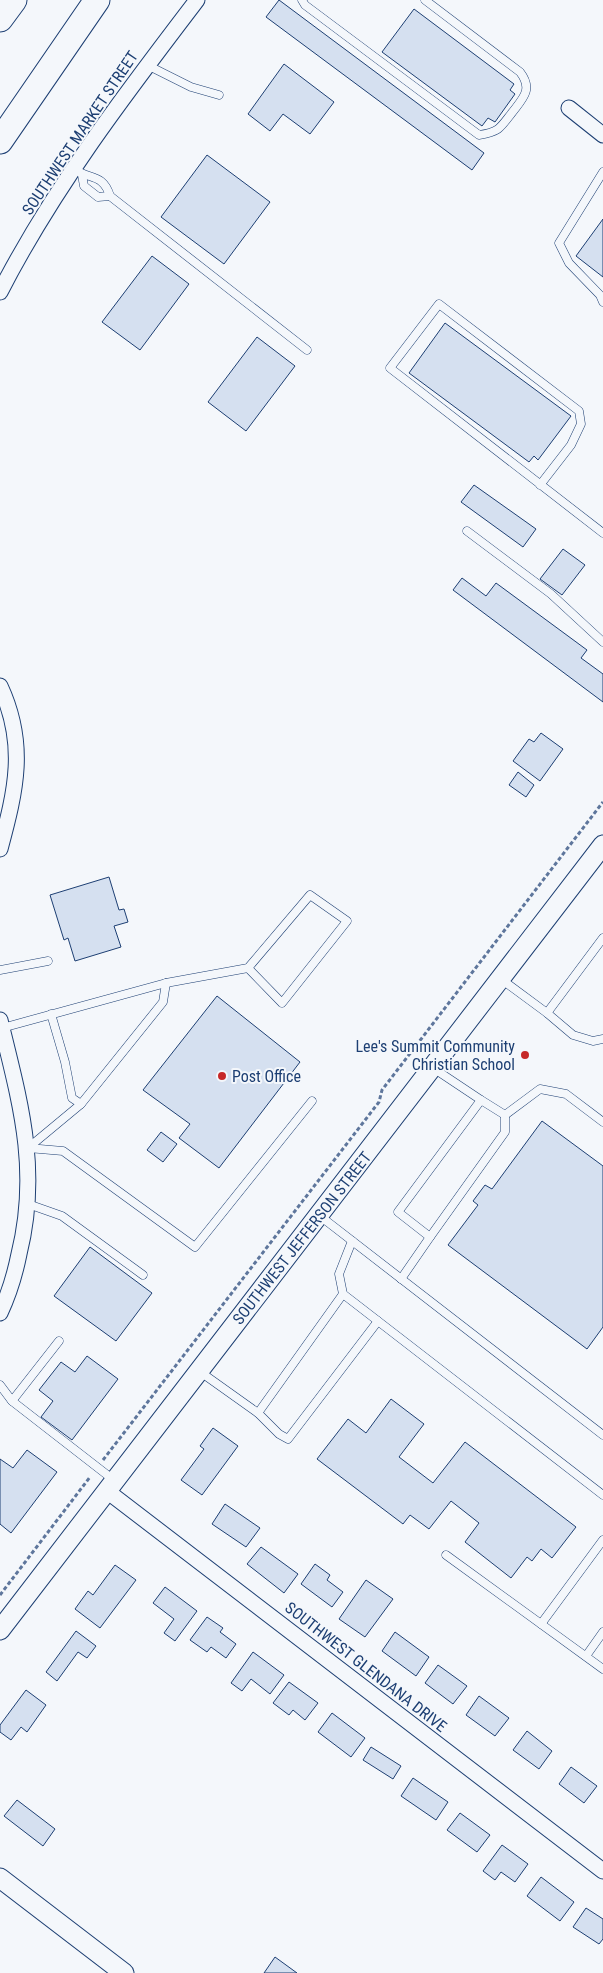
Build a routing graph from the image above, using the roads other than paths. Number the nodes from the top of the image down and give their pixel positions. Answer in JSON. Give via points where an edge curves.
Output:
{"nodes":[{"id":1,"x":14,"y":0,"type":"edge"},
{"id":2,"x":97,"y":0,"type":"edge"},
{"id":3,"x":197,"y":0,"type":"edge"},
{"id":4,"x":302,"y":0,"type":"edge"},
{"id":5,"x":425,"y":0,"type":"edge"},
{"id":6,"x":0,"y":19,"type":"edge"},
{"id":7,"x":147,"y":65,"type":"junction"},
{"id":8,"x":219,"y":95,"type":"dead end"},
{"id":9,"x":569,"y":108,"type":"dead end"},
{"id":10,"x":603,"y":135,"type":"edge"},
{"id":11,"x":0,"y":141,"type":"edge"},
{"id":12,"x":78,"y":172,"type":"junction"},
{"id":13,"x":603,"y":172,"type":"edge"},
{"id":14,"x":110,"y":196,"type":"junction"},
{"id":15,"x":0,"y":292,"type":"edge"},
{"id":16,"x":603,"y":302,"type":"edge"},
{"id":17,"x":307,"y":350,"type":"dead end"},
{"id":18,"x":540,"y":485,"type":"junction"},
{"id":19,"x":467,"y":531,"type":"dead end"},
{"id":20,"x":603,"y":533,"type":"edge"},
{"id":21,"x":603,"y":642,"type":"edge"},
{"id":22,"x":0,"y":686,"type":"edge"},
{"id":23,"x":603,"y":845,"type":"edge"},
{"id":24,"x":0,"y":849,"type":"edge"},
{"id":25,"x":603,"y":938,"type":"edge"},
{"id":26,"x":48,"y":961,"type":"dead end"},
{"id":27,"x":248,"y":968,"type":"junction"},
{"id":28,"x":0,"y":970,"type":"edge"},
{"id":29,"x":501,"y":979,"type":"junction"},
{"id":30,"x":166,"y":983,"type":"junction"},
{"id":31,"x":546,"y":1012,"type":"junction"},
{"id":32,"x":51,"y":1014,"type":"junction"},
{"id":33,"x":1,"y":1024,"type":"edge"},
{"id":34,"x":603,"y":1039,"type":"edge"},
{"id":35,"x":433,"y":1068,"type":"junction"},
{"id":36,"x":481,"y":1100,"type":"junction"},
{"id":37,"x":312,"y":1101,"type":"dead end"},
{"id":38,"x":81,"y":1104,"type":"junction"},
{"id":39,"x":505,"y":1115,"type":"junction"},
{"id":40,"x":603,"y":1122,"type":"edge"},
{"id":41,"x":28,"y":1148,"type":"junction"},
{"id":42,"x":28,"y":1204,"type":"junction"},
{"id":43,"x":319,"y":1216,"type":"junction"},
{"id":44,"x":430,"y":1237,"type":"junction"},
{"id":45,"x":352,"y":1241,"type":"junction"},
{"id":46,"x":143,"y":1275,"type":"dead end"},
{"id":47,"x":402,"y":1279,"type":"junction"},
{"id":48,"x":343,"y":1294,"type":"junction"},
{"id":49,"x":0,"y":1312,"type":"edge"},
{"id":50,"x":378,"y":1321,"type":"junction"},
{"id":51,"x":59,"y":1341,"type":"dead end"},
{"id":52,"x":199,"y":1371,"type":"junction"},
{"id":53,"x":0,"y":1385,"type":"edge"},
{"id":54,"x":12,"y":1401,"type":"junction"},
{"id":55,"x":258,"y":1413,"type":"junction"},
{"id":56,"x":603,"y":1435,"type":"edge"},
{"id":57,"x":111,"y":1486,"type":"junction"},
{"id":58,"x":603,"y":1495,"type":"edge"},
{"id":59,"x":603,"y":1540,"type":"edge"},
{"id":60,"x":446,"y":1555,"type":"dead end"},
{"id":61,"x":541,"y":1624,"type":"junction"},
{"id":62,"x":0,"y":1630,"type":"edge"},
{"id":63,"x":603,"y":1632,"type":"edge"},
{"id":64,"x":586,"y":1656,"type":"junction"},
{"id":65,"x":603,"y":1669,"type":"edge"},
{"id":66,"x":603,"y":1871,"type":"edge"},
{"id":67,"x":0,"y":1878,"type":"edge"},
{"id":68,"x":120,"y":1972,"type":"edge"}],
"edges":[{"from":1,"to":6,"type":"highway"},
{"from":2,"to":11,"type":"highway"},
{"from":3,"to":7,"type":"street","name":"SOUTHWEST MARKET STREET"},
{"from":4,"to":5,"type":"lane","via":[[479,135],[490,134],[500,128],[524,97],[526,80],[520,72]]},
{"from":7,"to":8,"type":"lane","via":[[191,87]]},
{"from":7,"to":12,"type":"street","name":"SOUTHWEST MARKET STREET"},
{"from":9,"to":10,"type":"street"},
{"from":12,"to":14,"type":"lane","via":[[95,176],[107,186]]},
{"from":12,"to":14,"type":"lane","via":[[84,186],[98,197]]},
{"from":12,"to":15,"type":"street","name":"SOUTHWEST MARKET STREET","via":[[36,229]]},
{"from":13,"to":16,"type":"lane","via":[[559,243],[569,263]]},
{"from":14,"to":17,"type":"lane"},
{"from":18,"to":18,"type":"lane","via":[[390,368],[438,304],[579,411],[581,424],[571,444]]},
{"from":18,"to":20,"type":"lane"},
{"from":19,"to":21,"type":"lane","via":[[551,594]]},
{"from":22,"to":24,"type":"street","via":[[12,720],[17,774]]},
{"from":23,"to":29,"type":"street","name":"SOUTHWEST JEFFERSON STREET"},
{"from":25,"to":31,"type":"lane"},
{"from":26,"to":28,"type":"lane"},
{"from":27,"to":27,"type":"lane","via":[[310,895],[347,921],[282,1004]]},
{"from":27,"to":30,"type":"lane"},
{"from":29,"to":31,"type":"lane"},
{"from":29,"to":35,"type":"street","name":"SOUTHWEST JEFFERSON STREET"},
{"from":30,"to":32,"type":"lane"},
{"from":30,"to":38,"type":"lane","via":[[163,1002]]},
{"from":31,"to":34,"type":"lane","via":[[573,1035]]},
{"from":32,"to":33,"type":"lane"},
{"from":32,"to":38,"type":"lane","via":[[72,1098]]},
{"from":33,"to":41,"type":"street"},
{"from":35,"to":36,"type":"lane"},
{"from":35,"to":43,"type":"street","name":"SOUTHWEST JEFFERSON STREET"},
{"from":36,"to":39,"type":"lane"},
{"from":36,"to":44,"type":"lane","via":[[398,1212]]},
{"from":37,"to":41,"type":"lane","via":[[194,1247],[63,1151]]},
{"from":38,"to":41,"type":"lane"},
{"from":39,"to":40,"type":"lane","via":[[540,1089],[566,1094]]},
{"from":39,"to":44,"type":"lane","via":[[505,1132]]},
{"from":41,"to":42,"type":"street"},
{"from":42,"to":46,"type":"lane","via":[[62,1216]]},
{"from":42,"to":49,"type":"street","via":[[14,1277]]},
{"from":43,"to":45,"type":"lane"},
{"from":43,"to":52,"type":"street","name":"SOUTHWEST JEFFERSON STREET"},
{"from":44,"to":47,"type":"lane"},
{"from":45,"to":47,"type":"lane"},
{"from":45,"to":48,"type":"lane","via":[[339,1274]]},
{"from":47,"to":56,"type":"lane"},
{"from":48,"to":50,"type":"lane"},
{"from":48,"to":55,"type":"lane"},
{"from":50,"to":55,"type":"lane","via":[[288,1438],[279,1434]]},
{"from":50,"to":58,"type":"lane"},
{"from":51,"to":54,"type":"lane"},
{"from":52,"to":55,"type":"lane"},
{"from":52,"to":57,"type":"street","name":"SOUTHWEST JEFFERSON STREET"},
{"from":53,"to":54,"type":"lane"},
{"from":54,"to":57,"type":"lane","via":[[97,1468]]},
{"from":57,"to":62,"type":"street","name":"SOUTHWEST JEFFERSON STREET"},
{"from":57,"to":66,"type":"street","name":"SOUTHWEST GLENDANA DRIVE"},
{"from":59,"to":61,"type":"lane"},
{"from":60,"to":61,"type":"lane"},
{"from":61,"to":64,"type":"lane"},
{"from":63,"to":64,"type":"lane"},
{"from":64,"to":65,"type":"lane"},
{"from":67,"to":68,"type":"street"}]}
